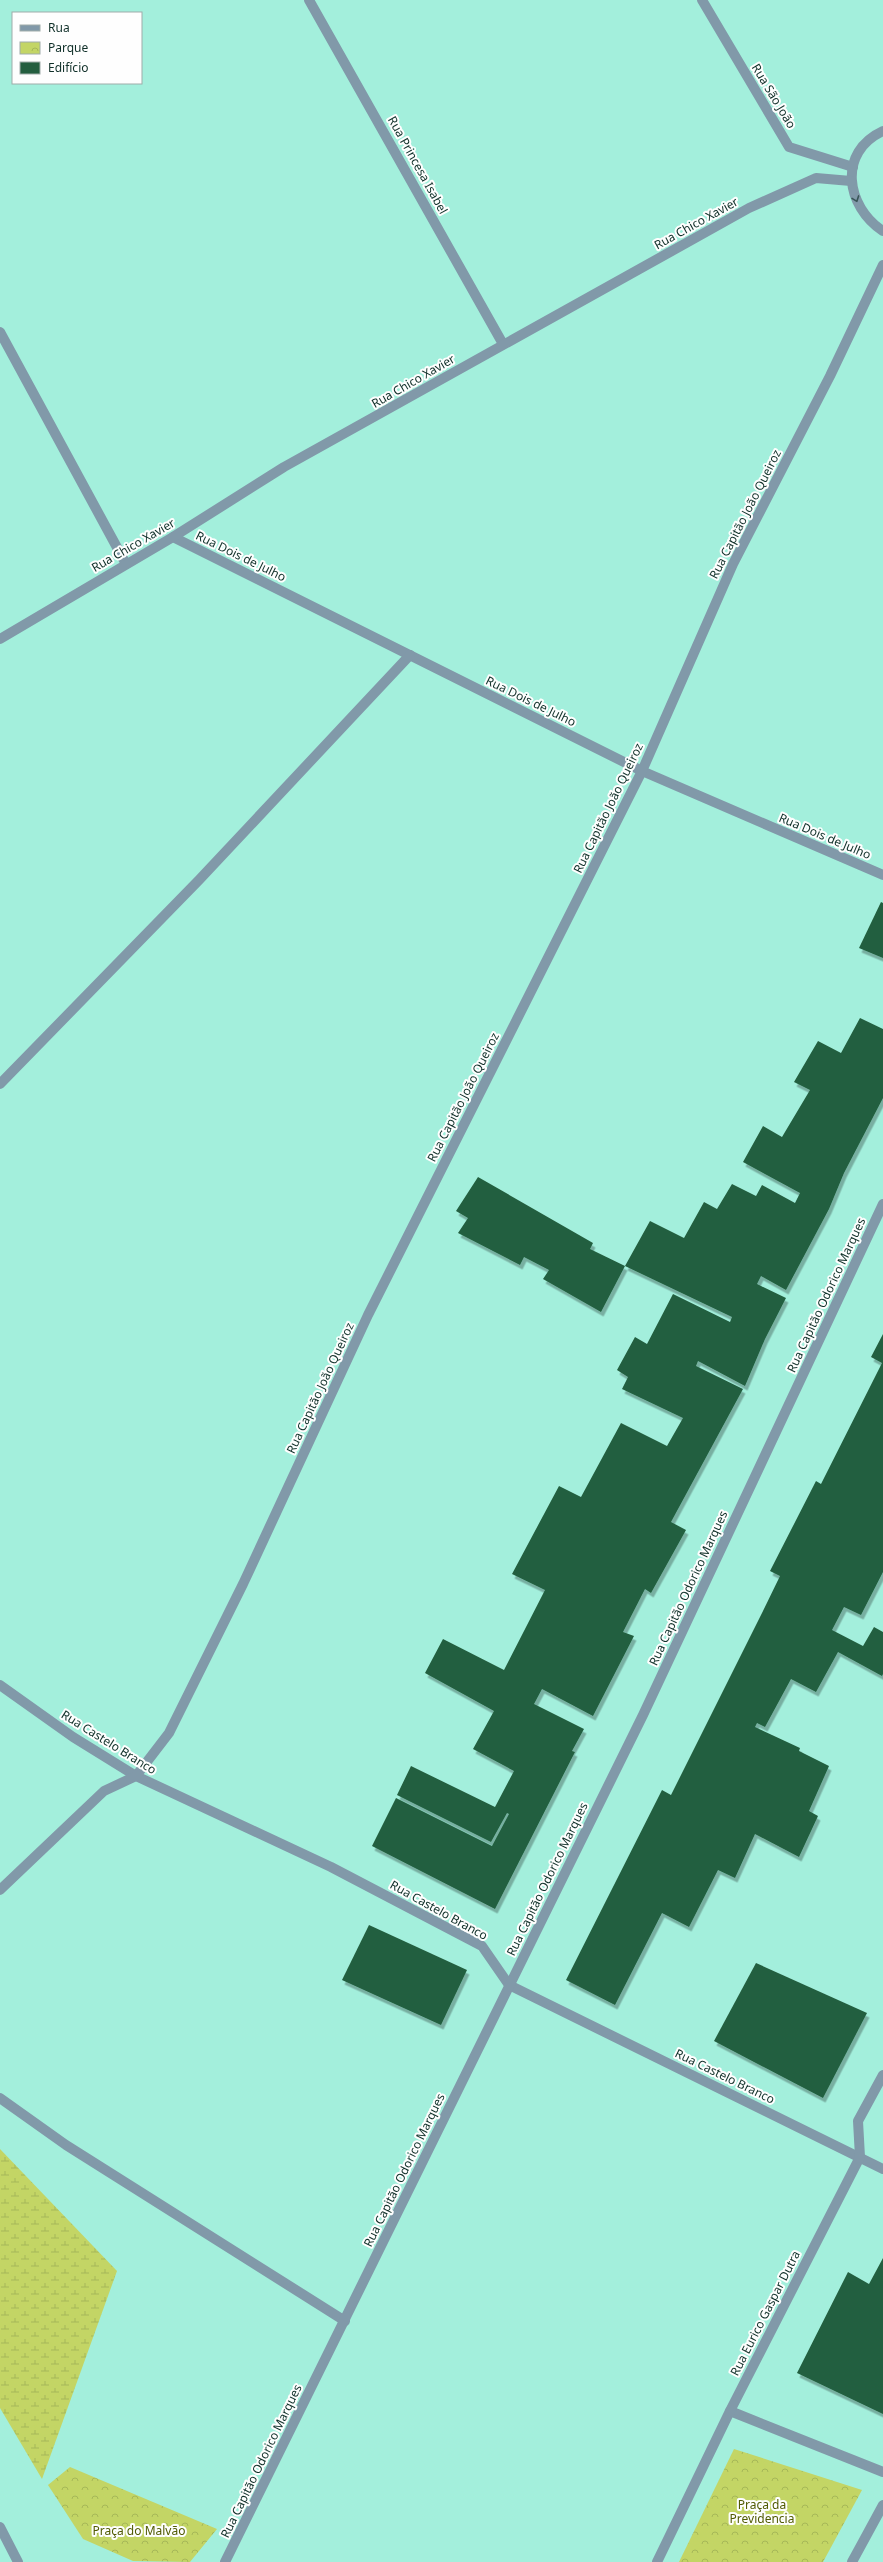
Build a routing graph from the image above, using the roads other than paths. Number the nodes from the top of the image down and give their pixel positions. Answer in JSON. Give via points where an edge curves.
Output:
{"nodes":[{"id":1,"x":310,"y":0,"type":"edge"},
{"id":2,"x":702,"y":0,"type":"edge"},
{"id":3,"x":883,"y":132,"type":"edge"},
{"id":4,"x":853,"y":167,"type":"junction"},
{"id":5,"x":851,"y":181,"type":"junction"},
{"id":6,"x":883,"y":231,"type":"edge"},
{"id":7,"x":883,"y":265,"type":"edge"},
{"id":8,"x":0,"y":332,"type":"edge"},
{"id":9,"x":503,"y":344,"type":"junction"},
{"id":10,"x":173,"y":537,"type":"junction"},
{"id":11,"x":126,"y":564,"type":"junction"},
{"id":12,"x":0,"y":639,"type":"edge"},
{"id":13,"x":410,"y":655,"type":"junction"},
{"id":14,"x":642,"y":771,"type":"junction"},
{"id":15,"x":883,"y":875,"type":"edge"},
{"id":16,"x":0,"y":1084,"type":"edge"},
{"id":17,"x":883,"y":1204,"type":"edge"},
{"id":18,"x":0,"y":1685,"type":"edge"},
{"id":19,"x":136,"y":1776,"type":"junction"},
{"id":20,"x":0,"y":1890,"type":"edge"},
{"id":21,"x":509,"y":1985,"type":"junction"},
{"id":22,"x":883,"y":2076,"type":"edge"},
{"id":23,"x":0,"y":2098,"type":"edge"},
{"id":24,"x":860,"y":2157,"type":"junction"},
{"id":25,"x":883,"y":2169,"type":"edge"},
{"id":26,"x":345,"y":2321,"type":"junction"},
{"id":27,"x":730,"y":2411,"type":"junction"},
{"id":28,"x":883,"y":2472,"type":"edge"},
{"id":29,"x":883,"y":2505,"type":"edge"},
{"id":30,"x":0,"y":2527,"type":"edge"},
{"id":31,"x":18,"y":2562,"type":"edge"},
{"id":32,"x":225,"y":2562,"type":"edge"},
{"id":33,"x":657,"y":2562,"type":"edge"},
{"id":34,"x":852,"y":2562,"type":"edge"}],
"edges":[{"from":1,"to":9,"type":"street","name":"Rua Princesa Isabel"},
{"from":2,"to":4,"type":"street","name":"Rua São João","via":[[789,147]]},
{"from":3,"to":4,"type":"street","via":[[861,149]]},
{"from":4,"to":5,"type":"street"},
{"from":5,"to":6,"type":"street","one_way":true,"via":[[860,210],[870,222]]},
{"from":5,"to":9,"type":"street","name":"Rua Chico Xavier","via":[[816,178],[749,208]]},
{"from":7,"to":14,"type":"street","name":"Rua Capitão João Queiroz","via":[[830,376],[733,564]]},
{"from":8,"to":11,"type":"street"},
{"from":9,"to":10,"type":"street","name":"Rua Chico Xavier","via":[[284,467]]},
{"from":10,"to":11,"type":"street","name":"Rua Chico Xavier"},
{"from":10,"to":13,"type":"street","name":"Rua Dois de Julho"},
{"from":11,"to":12,"type":"street","name":"Rua Chico Xavier"},
{"from":13,"to":14,"type":"street","name":"Rua Dois de Julho"},
{"from":13,"to":16,"type":"street","via":[[199,880]]},
{"from":14,"to":15,"type":"street","name":"Rua Dois de Julho"},
{"from":14,"to":19,"type":"street","name":"Rua Capitão João Queiroz","via":[[368,1315],[243,1584],[169,1733]]},
{"from":17,"to":21,"type":"street","name":"Rua Capitão Odorico Marques","via":[[643,1715]]},
{"from":18,"to":19,"type":"street","name":"Rua Castelo Branco","via":[[73,1737]]},
{"from":19,"to":20,"type":"street","name":"Rua Capitão João Queiroz","via":[[104,1791]]},
{"from":19,"to":21,"type":"street","name":"Rua Castelo Branco","via":[[331,1867],[482,1946]]},
{"from":21,"to":24,"type":"street","name":"Rua Castelo Branco"},
{"from":21,"to":26,"type":"street","name":"Rua Capitão Odorico Marques"},
{"from":22,"to":24,"type":"street","via":[[858,2121]]},
{"from":23,"to":26,"type":"street","via":[[66,2145]]},
{"from":24,"to":25,"type":"street","name":"Rua Castelo Branco"},
{"from":24,"to":27,"type":"street","name":"Rua Eurico Gaspar Dutra"},
{"from":26,"to":32,"type":"street","name":"Rua Capitão Odorico Marques"},
{"from":27,"to":28,"type":"street"},
{"from":27,"to":33,"type":"street","name":"Rua Eurico Gaspar Dutra"},
{"from":29,"to":34,"type":"street"},
{"from":30,"to":31,"type":"street"}]}
